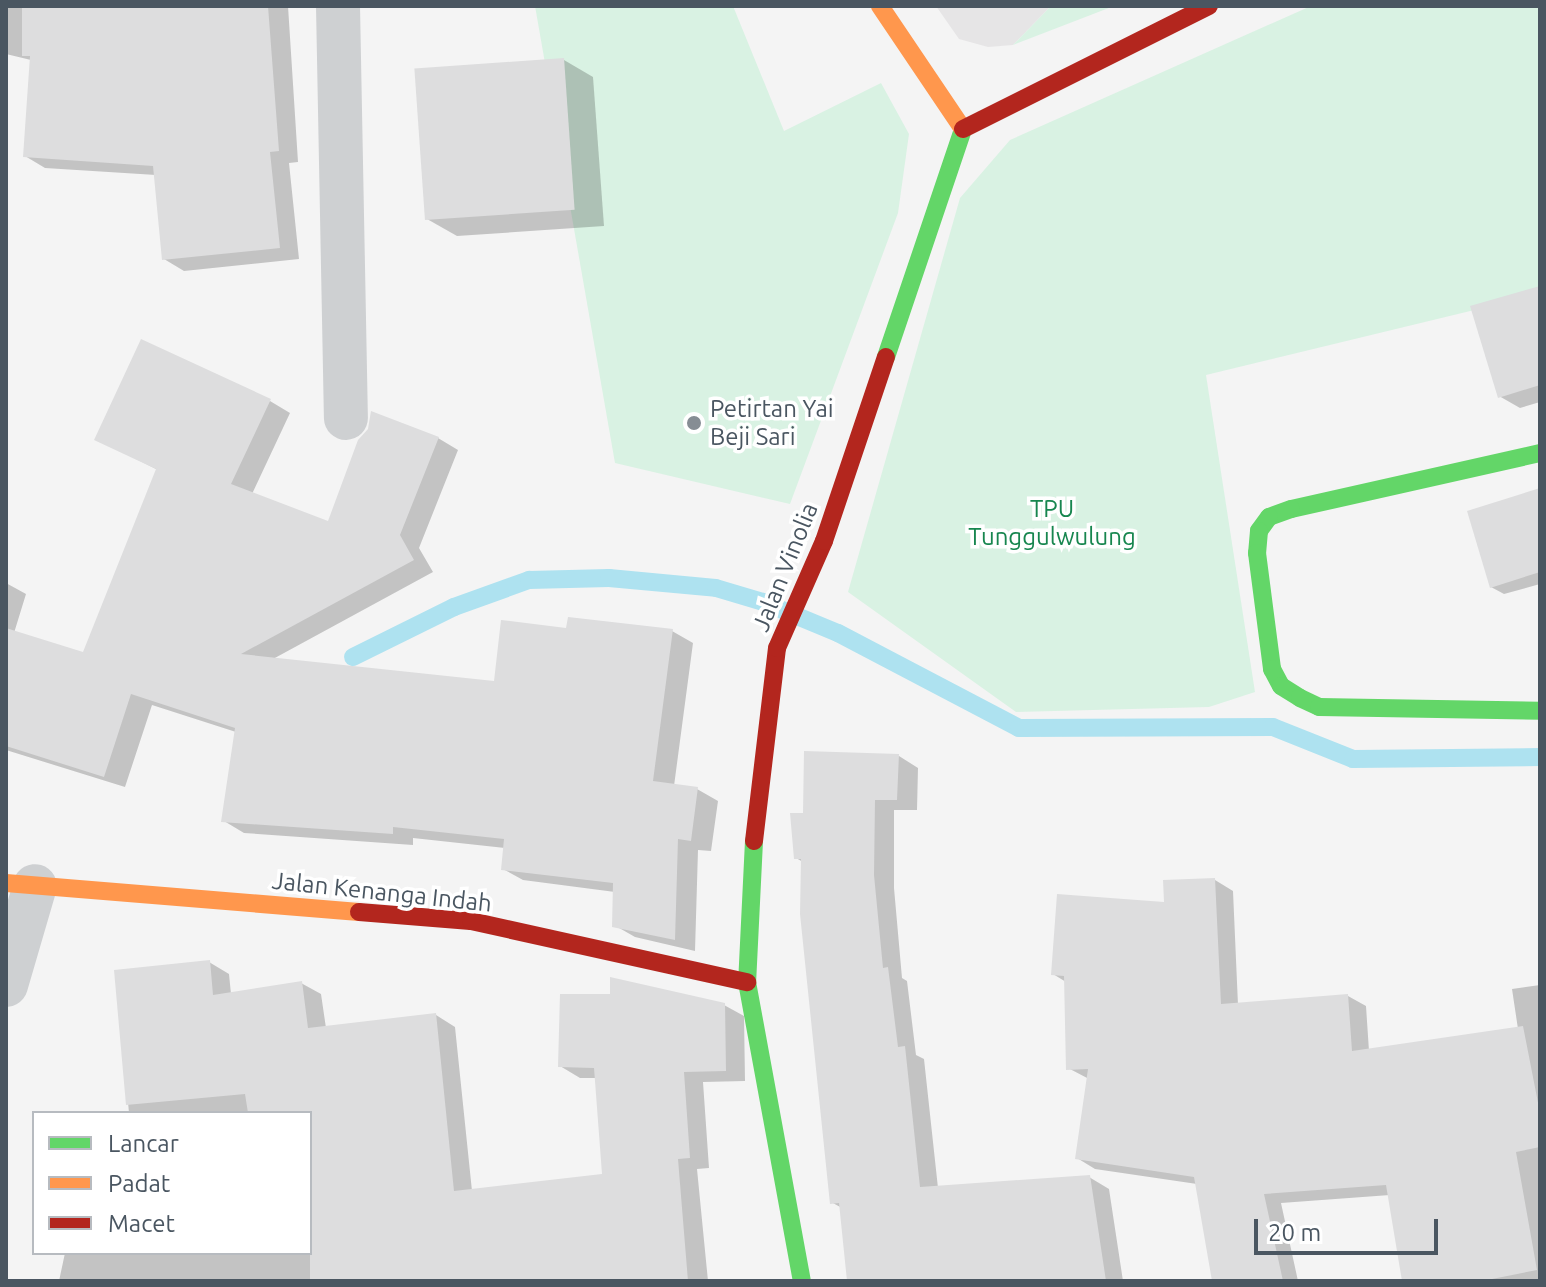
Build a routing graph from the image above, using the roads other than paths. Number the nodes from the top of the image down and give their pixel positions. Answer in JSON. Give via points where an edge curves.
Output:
{"nodes":[{"id":1,"x":338,"y":6,"type":"edge"},
{"id":2,"x":880,"y":6,"type":"edge"},
{"id":3,"x":1209,"y":6,"type":"edge"},
{"id":4,"x":963,"y":129,"type":"junction"},
{"id":5,"x":346,"y":418,"type":"dead end"},
{"id":6,"x":1540,"y":453,"type":"edge"},
{"id":7,"x":1540,"y":711,"type":"edge"},
{"id":8,"x":20,"y":885,"type":"edge"},
{"id":9,"x":747,"y":982,"type":"junction"},
{"id":10,"x":6,"y":985,"type":"edge"},
{"id":11,"x":802,"y":1281,"type":"edge"}],
"edges":[{"from":1,"to":5,"type":"street"},
{"from":2,"to":4,"type":"street"},
{"from":3,"to":4,"type":"street"},
{"from":4,"to":9,"type":"street","name":"Jalan Vinolia","via":[[824,541],[777,648],[754,835]]},
{"from":6,"to":7,"type":"street","via":[[1291,509],[1269,517],[1259,531],[1257,553],[1272,669],[1281,686],[1300,698],[1319,707]]},
{"from":8,"to":9,"type":"street","name":"Jalan Kenanga Indah","via":[[471,921]]},
{"from":8,"to":10,"type":"street"},
{"from":9,"to":11,"type":"street","name":"Jalan Vinolia"}]}
